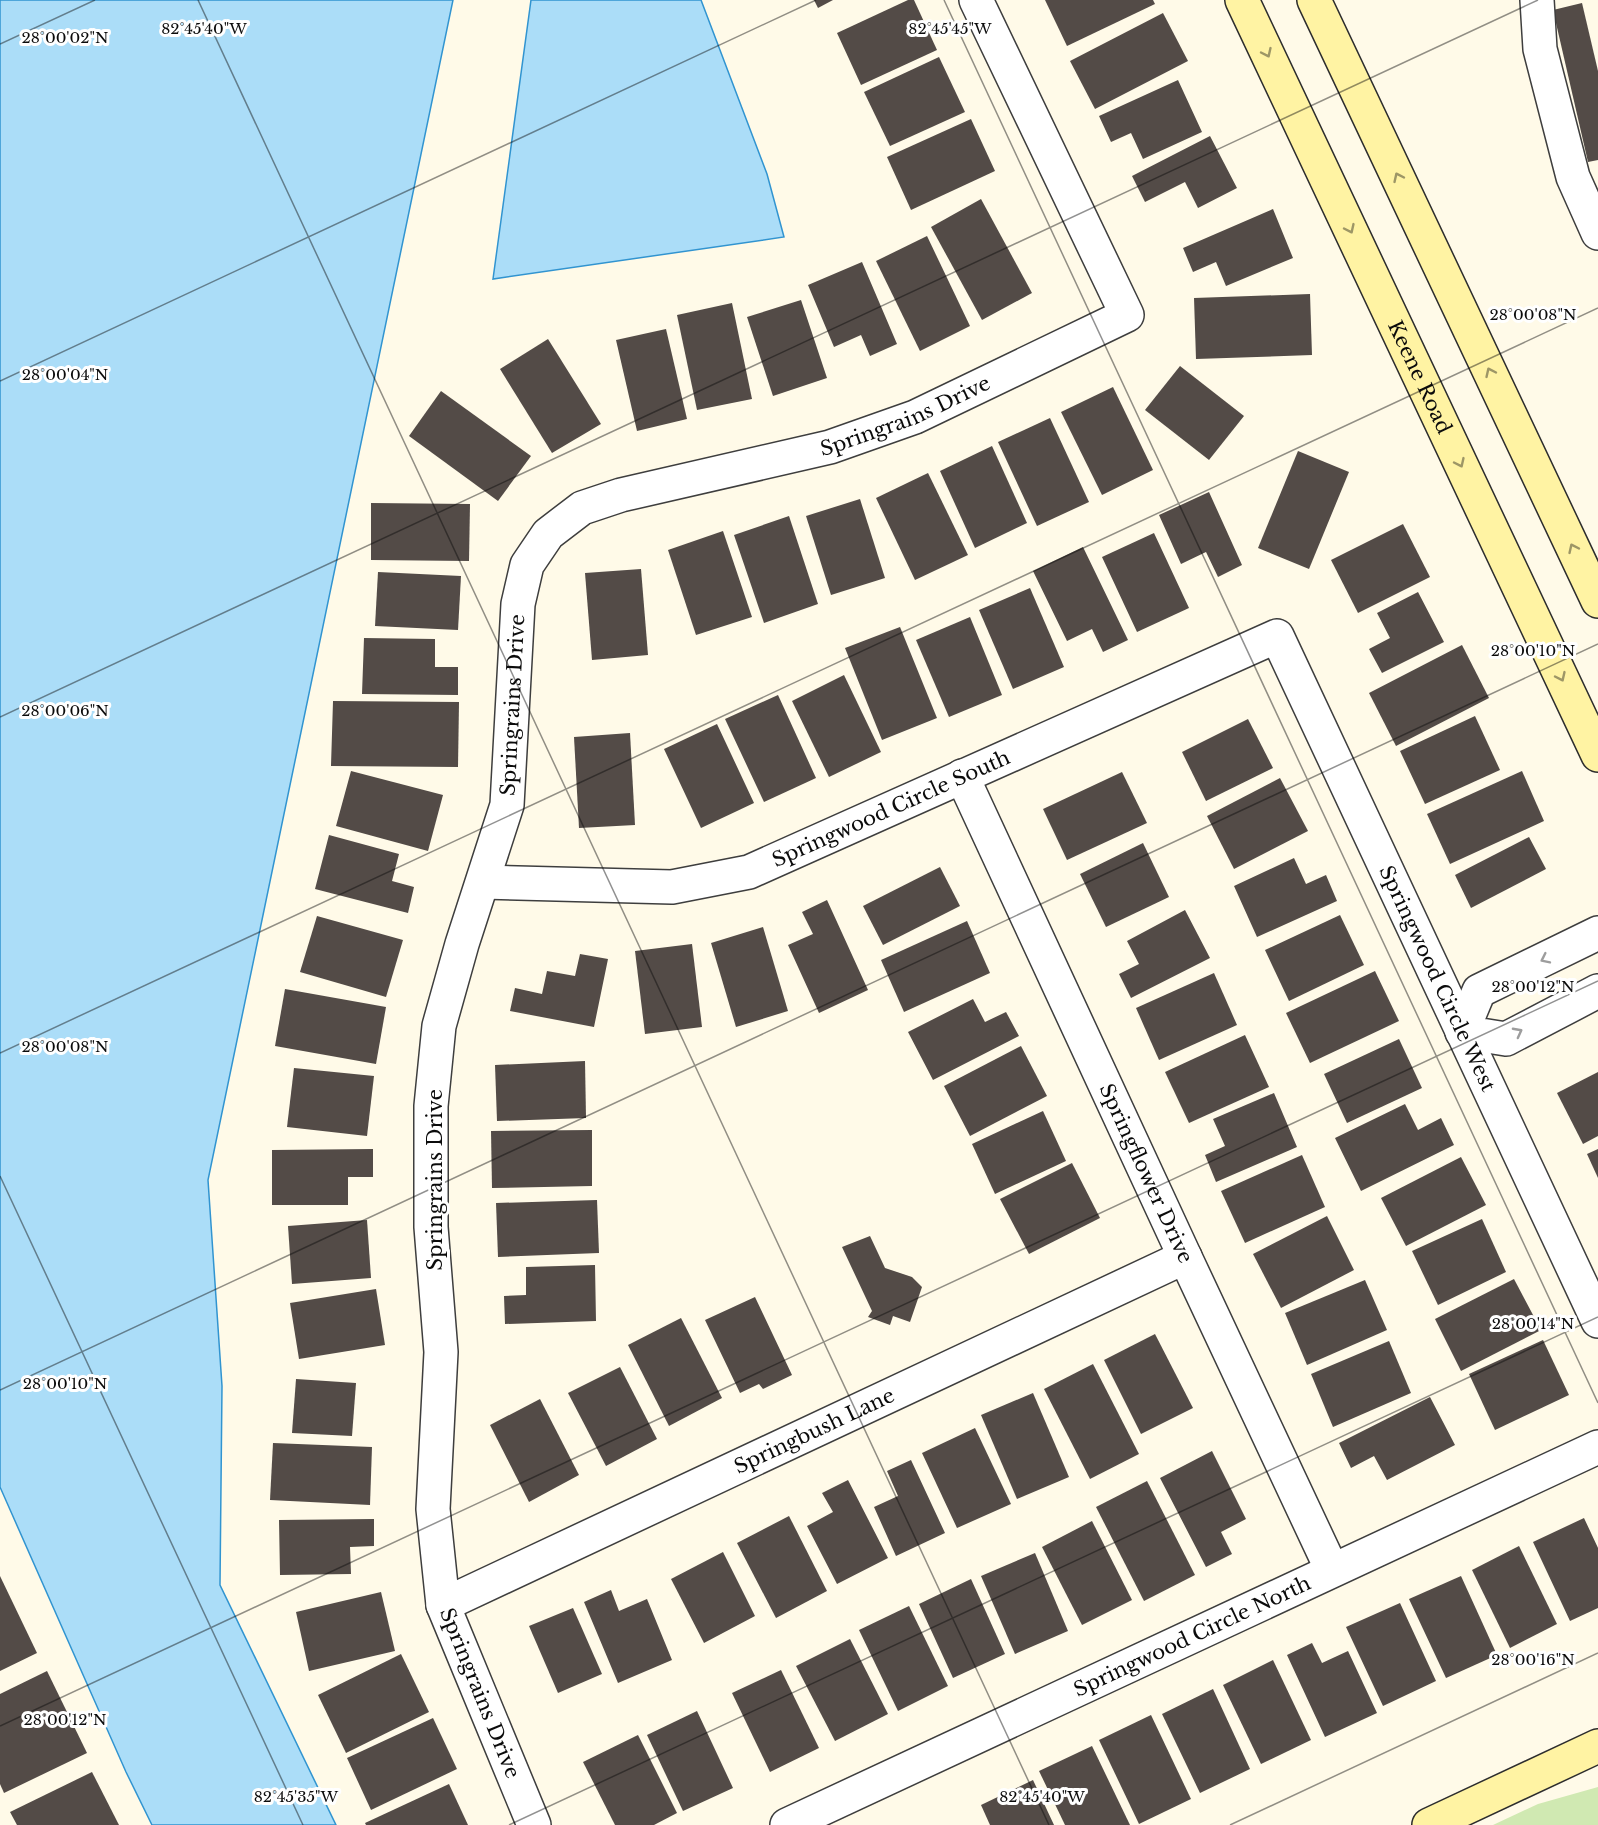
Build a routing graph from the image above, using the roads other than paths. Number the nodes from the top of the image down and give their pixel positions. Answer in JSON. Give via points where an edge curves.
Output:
{"nodes":[{"id":1,"x":976,"y":0,"type":"edge"},
{"id":2,"x":1242,"y":0,"type":"edge"},
{"id":3,"x":1314,"y":0,"type":"edge"},
{"id":4,"x":1537,"y":0,"type":"edge"},
{"id":5,"x":1598,"y":233,"type":"edge"},
{"id":6,"x":1598,"y":601,"type":"edge"},
{"id":7,"x":1277,"y":636,"type":"joint"},
{"id":8,"x":1598,"y":755,"type":"edge"},
{"id":9,"x":962,"y":776,"type":"junction"},
{"id":10,"x":483,"y":882,"type":"junction"},
{"id":11,"x":1598,"y":933,"type":"edge"},
{"id":12,"x":1598,"y":991,"type":"edge"},
{"id":13,"x":1462,"y":1032,"type":"junction"},
{"id":14,"x":1185,"y":1257,"type":"junction"},
{"id":15,"x":1598,"y":1321,"type":"edge"},
{"id":16,"x":1598,"y":1447,"type":"edge"},
{"id":17,"x":1332,"y":1570,"type":"junction"},
{"id":18,"x":442,"y":1605,"type":"junction"},
{"id":19,"x":1598,"y":1746,"type":"edge"},
{"id":20,"x":534,"y":1825,"type":"edge"},
{"id":21,"x":787,"y":1825,"type":"edge"},
{"id":22,"x":1429,"y":1825,"type":"edge"}],
"edges":[{"from":1,"to":10,"type":"street","name":"Springrains Drive","via":[[1126,315],[915,417],[830,447],[621,495],[582,508],[548,534],[527,565],[518,604],[507,805]]},
{"from":2,"to":8,"type":"main road","name":"Keene Road","one_way":true},
{"from":6,"to":3,"type":"main road","one_way":true},
{"from":4,"to":5,"type":"street","via":[[1540,49],[1570,166]]},
{"from":7,"to":9,"type":"street","name":"Springwood Circle South"},
{"from":7,"to":13,"type":"street","name":"Springwood Circle West"},
{"from":9,"to":10,"type":"street","name":"Springwood Circle South","via":[[749,872],[672,887]]},
{"from":9,"to":14,"type":"street","name":"Springflower Drive"},
{"from":10,"to":18,"type":"street","name":"Springrains Drive","via":[[439,1026],[431,1106],[431,1227],[441,1352],[433,1509]]},
{"from":11,"to":13,"type":"street","one_way":true,"via":[[1479,991]]},
{"from":13,"to":12,"type":"street","one_way":true,"via":[[1506,1039]]},
{"from":13,"to":15,"type":"street","name":"Springwood Circle West"},
{"from":14,"to":17,"type":"street","name":"Springflower Drive"},
{"from":14,"to":18,"type":"street","name":"Springbush Lane"},
{"from":16,"to":17,"type":"street","name":"Springwood Circle North"},
{"from":17,"to":21,"type":"street","name":"Springwood Circle North"},
{"from":18,"to":20,"type":"street","name":"Springrains Drive"},
{"from":19,"to":22,"type":"main road"}]}
